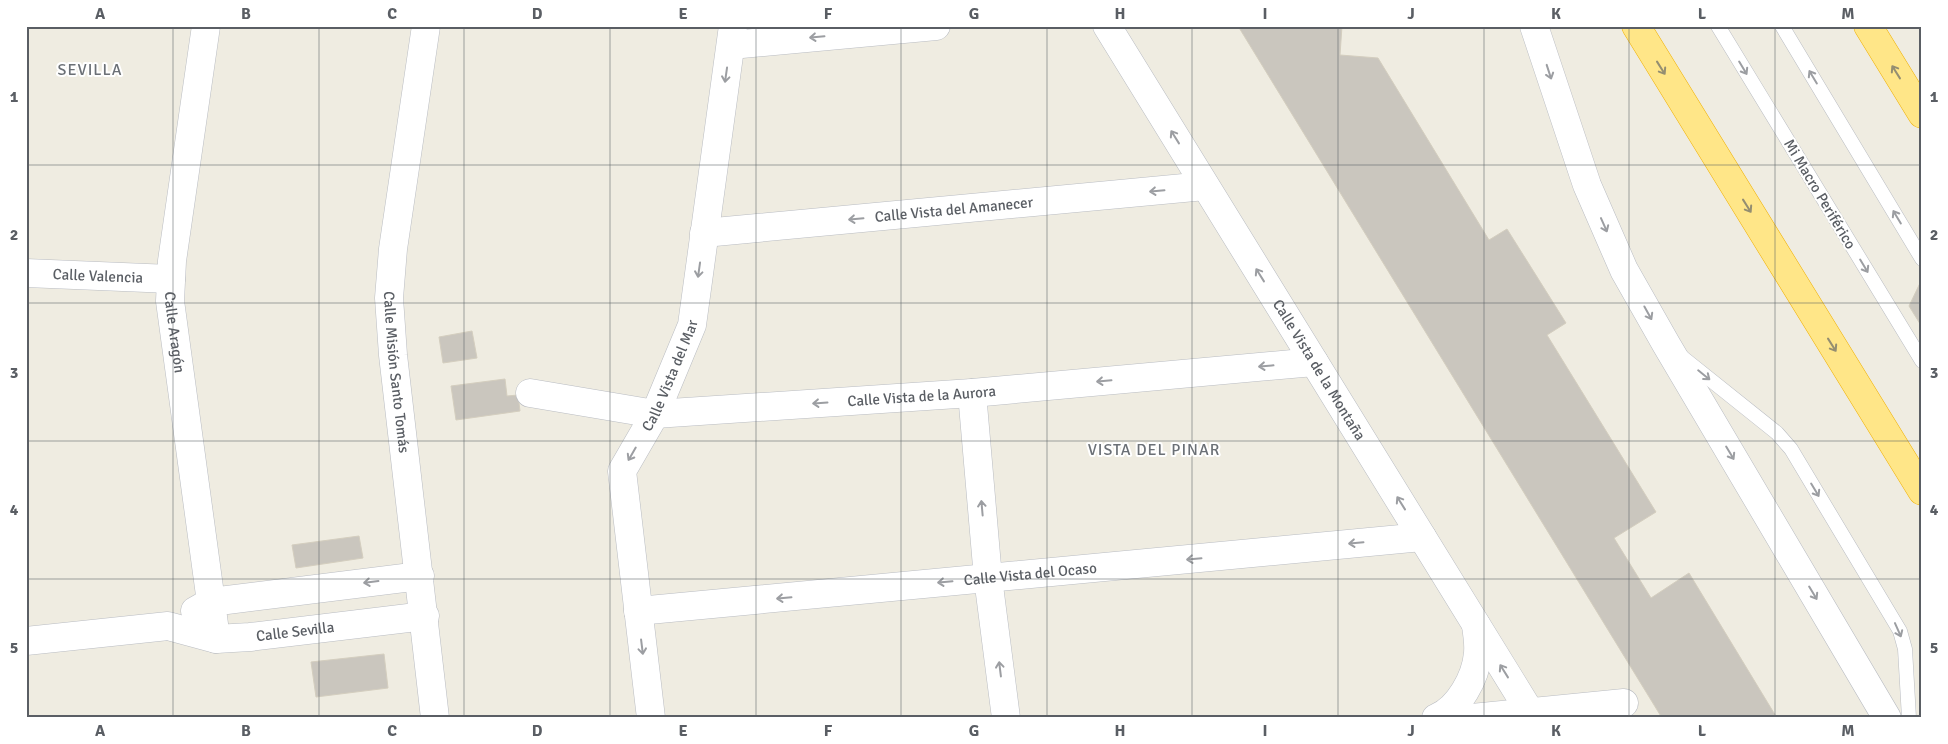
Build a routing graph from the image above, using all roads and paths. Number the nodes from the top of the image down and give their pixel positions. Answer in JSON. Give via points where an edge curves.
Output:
{"nodes":[{"id":1,"x":206,"y":26,"type":"edge"},
{"id":2,"x":426,"y":26,"type":"edge"},
{"id":3,"x":936,"y":26,"type":"edge"},
{"id":4,"x":1107,"y":26,"type":"edge"},
{"id":5,"x":1534,"y":26,"type":"edge"},
{"id":6,"x":1636,"y":26,"type":"edge"},
{"id":7,"x":1718,"y":26,"type":"edge"},
{"id":8,"x":1782,"y":26,"type":"edge"},
{"id":9,"x":1868,"y":26,"type":"edge"},
{"id":10,"x":732,"y":35,"type":"edge"},
{"id":11,"x":1922,"y":114,"type":"edge"},
{"id":12,"x":1205,"y":186,"type":"junction"},
{"id":13,"x":704,"y":233,"type":"junction"},
{"id":14,"x":1922,"y":258,"type":"edge"},
{"id":15,"x":26,"y":273,"type":"edge"},
{"id":16,"x":172,"y":279,"type":"junction"},
{"id":17,"x":1666,"y":344,"type":"junction"},
{"id":18,"x":1922,"y":361,"type":"edge"},
{"id":19,"x":1314,"y":362,"type":"junction"},
{"id":20,"x":530,"y":393,"type":"dead end"},
{"id":21,"x":972,"y":394,"type":"junction"},
{"id":22,"x":655,"y":414,"type":"junction"},
{"id":23,"x":1922,"y":491,"type":"edge"},
{"id":24,"x":1422,"y":537,"type":"junction"},
{"id":25,"x":420,"y":576,"type":"junction"},
{"id":26,"x":988,"y":578,"type":"junction"},
{"id":27,"x":211,"y":602,"type":"junction"},
{"id":28,"x":638,"y":611,"type":"junction"},
{"id":29,"x":425,"y":616,"type":"junction"},
{"id":30,"x":1476,"y":625,"type":"junction"},
{"id":31,"x":168,"y":626,"type":"junction"},
{"id":32,"x":216,"y":639,"type":"junction"},
{"id":33,"x":26,"y":641,"type":"edge"},
{"id":34,"x":1624,"y":703,"type":"dead end"},
{"id":35,"x":1530,"y":712,"type":"junction"},
{"id":36,"x":436,"y":718,"type":"edge"},
{"id":37,"x":651,"y":718,"type":"edge"},
{"id":38,"x":1006,"y":718,"type":"edge"},
{"id":39,"x":1436,"y":718,"type":"edge"},
{"id":40,"x":1472,"y":718,"type":"edge"},
{"id":41,"x":1887,"y":718,"type":"edge"},
{"id":42,"x":1909,"y":718,"type":"edge"}],
"edges":[{"from":1,"to":16,"type":"street","name":"Calle Aragón"},
{"from":2,"to":25,"type":"street","name":"Calle Misión Santo Tomás","via":[[393,249],[389,298]]},
{"from":3,"to":10,"type":"street","one_way":true},
{"from":12,"to":4,"type":"street","name":"Calle Vista de la Montaña","one_way":true},
{"from":5,"to":17,"type":"street","one_way":true,"via":[[1587,185],[1624,270]]},
{"from":6,"to":23,"type":"highway","one_way":true},
{"from":7,"to":18,"type":"lane","name":"Mi Macro Periférico","one_way":true},
{"from":14,"to":8,"type":"lane","one_way":true},
{"from":11,"to":9,"type":"highway","one_way":true},
{"from":10,"to":13,"type":"street","name":"Calle Vista del Mar","one_way":true},
{"from":12,"to":13,"type":"street","name":"Calle Vista del Amanecer","one_way":true},
{"from":19,"to":12,"type":"street","name":"Calle Vista de la Montaña","one_way":true},
{"from":13,"to":22,"type":"street","name":"Calle Vista del Mar","one_way":true,"via":[[692,325]]},
{"from":15,"to":16,"type":"street","name":"Calle Valencia"},
{"from":16,"to":27,"type":"street","name":"Calle Aragón","via":[[170,301]]},
{"from":17,"to":41,"type":"street","one_way":true},
{"from":17,"to":42,"type":"lane","one_way":true,"via":[[1777,433],[1791,449],[1900,631]]},
{"from":19,"to":21,"type":"street","name":"Calle Vista de la Aurora","one_way":true},
{"from":24,"to":19,"type":"street","name":"Calle Vista de la Montaña","one_way":true},
{"from":20,"to":22,"type":"street","name":"Calle Vista de la Aurora"},
{"from":21,"to":22,"type":"street","name":"Calle Vista de la Aurora","one_way":true},
{"from":26,"to":21,"type":"street","one_way":true},
{"from":22,"to":28,"type":"street","name":"Calle Vista del Mar","one_way":true,"via":[[622,471]]},
{"from":24,"to":26,"type":"street","name":"Calle Vista del Ocaso","one_way":true},
{"from":24,"to":30,"type":"street","name":"Calle Vista de la Montaña"},
{"from":25,"to":27,"type":"street","name":"Calle Sevilla","one_way":true},
{"from":25,"to":29,"type":"street","name":"Calle Misión Santo Tomás"},
{"from":26,"to":28,"type":"street","name":"Calle Vista del Ocaso","one_way":true},
{"from":38,"to":26,"type":"street","one_way":true},
{"from":27,"to":31,"type":"street","name":"Calle Sevilla"},
{"from":27,"to":32,"type":"street","name":"Calle Aragón"},
{"from":28,"to":37,"type":"street","name":"Calle Vista del Mar","one_way":true},
{"from":29,"to":32,"type":"street","name":"Calle Sevilla"},
{"from":29,"to":36,"type":"street","name":"Calle Misión Santo Tomás"},
{"from":35,"to":30,"type":"street","name":"Calle Vista de la Montaña","one_way":true},
{"from":30,"to":39,"type":"street","via":[[1478,654],[1475,669],[1456,702]]},
{"from":31,"to":32,"type":"street","name":"Calle Sevilla"},
{"from":31,"to":33,"type":"street","name":"Calle Sevilla"},
{"from":34,"to":35,"type":"street"},
{"from":35,"to":40,"type":"street"}]}
